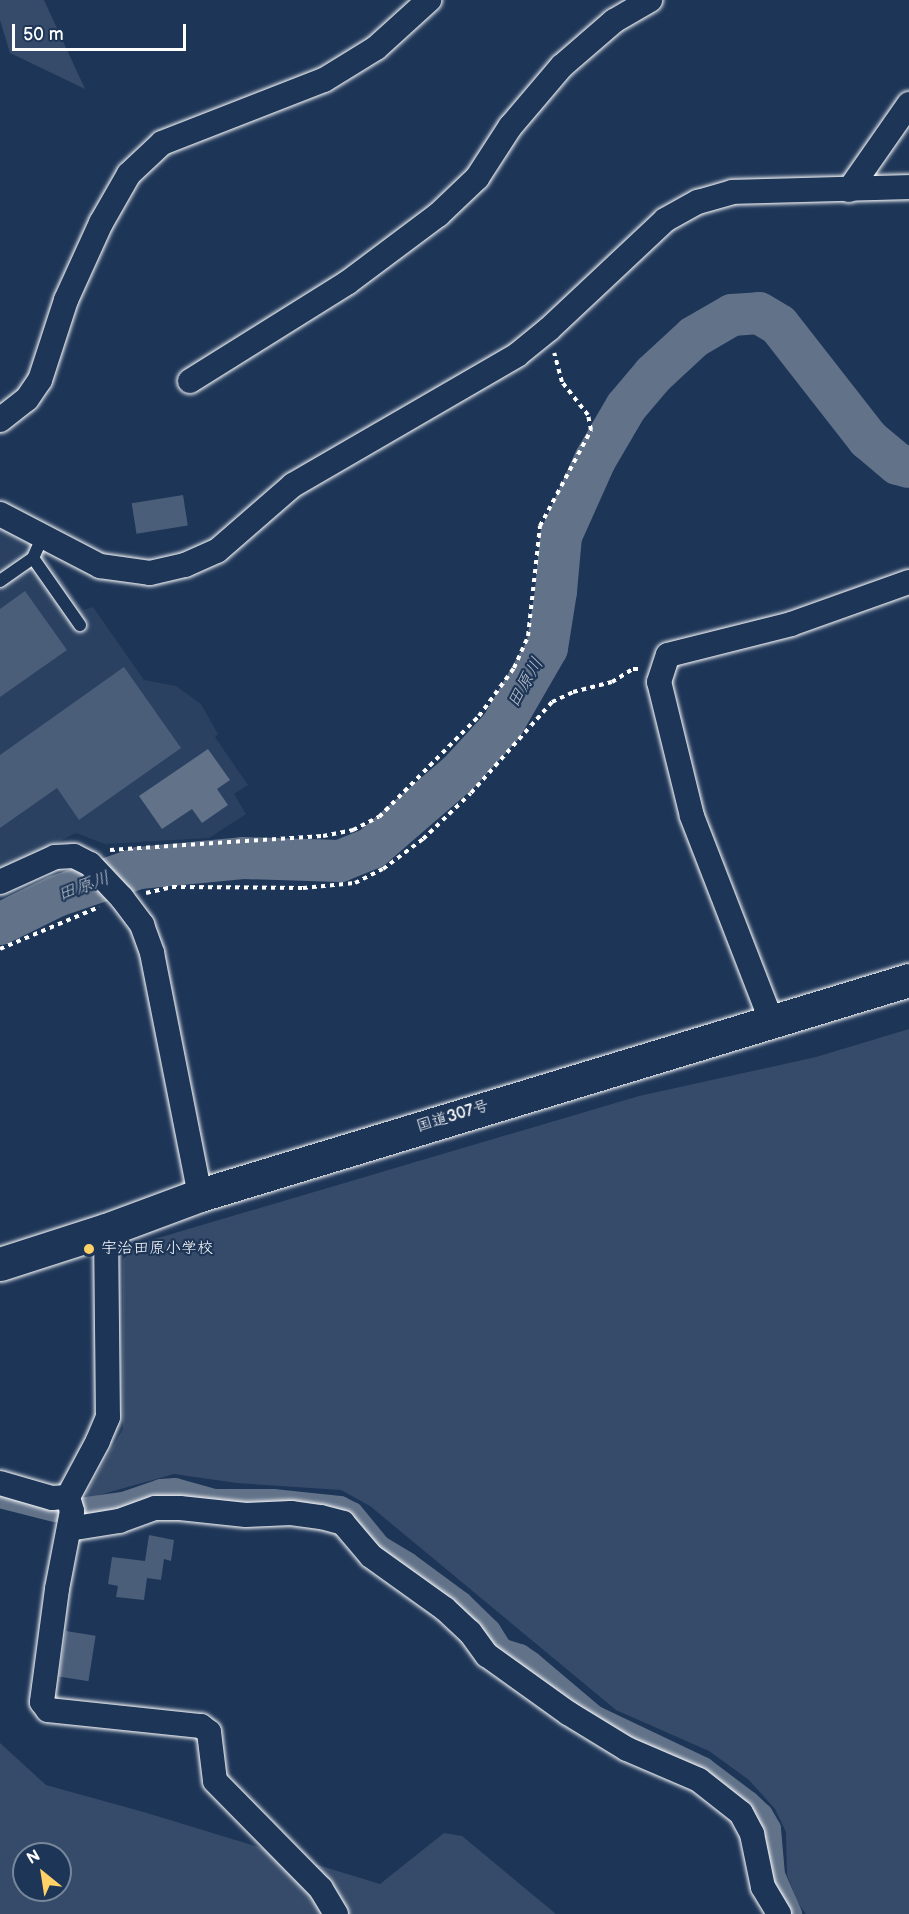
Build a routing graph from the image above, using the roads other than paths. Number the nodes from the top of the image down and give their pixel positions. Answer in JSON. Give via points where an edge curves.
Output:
{"nodes":[{"id":1,"x":429,"y":0,"type":"edge"},
{"id":2,"x":650,"y":0,"type":"edge"},
{"id":3,"x":909,"y":104,"type":"edge"},
{"id":4,"x":909,"y":187,"type":"edge"},
{"id":5,"x":849,"y":190,"type":"junction"},
{"id":6,"x":190,"y":381,"type":"dead end"},
{"id":7,"x":0,"y":420,"type":"edge"},
{"id":8,"x":0,"y":514,"type":"edge"},
{"id":9,"x":38,"y":548,"type":"junction"},
{"id":10,"x":0,"y":581,"type":"edge"},
{"id":11,"x":909,"y":582,"type":"edge"},
{"id":12,"x":80,"y":625,"type":"dead end"},
{"id":13,"x":0,"y":882,"type":"edge"},
{"id":14,"x":909,"y":980,"type":"edge"},
{"id":15,"x":771,"y":1020,"type":"junction"},
{"id":16,"x":200,"y":1195,"type":"junction"},
{"id":17,"x":106,"y":1230,"type":"junction"},
{"id":18,"x":0,"y":1264,"type":"edge"},
{"id":19,"x":0,"y":1483,"type":"edge"},
{"id":20,"x":68,"y":1497,"type":"junction"},
{"id":21,"x":69,"y":1529,"type":"junction"},
{"id":22,"x":336,"y":1914,"type":"edge"},
{"id":23,"x":779,"y":1914,"type":"edge"}],
"edges":[{"from":1,"to":7,"type":"street","via":[[376,48],[324,80],[162,143],[129,174],[66,300],[40,380],[27,399]]},
{"from":2,"to":6,"type":"street","via":[[614,21],[562,66],[510,127],[477,178],[438,215],[347,283]]},
{"from":3,"to":5,"type":"street"},
{"from":4,"to":5,"type":"street"},
{"from":5,"to":9,"type":"street","via":[[732,192],[698,202],[665,220],[517,355],[293,485],[217,551],[185,565],[150,573],[100,567]]},
{"from":8,"to":9,"type":"street"},
{"from":9,"to":10,"type":"lane"},
{"from":9,"to":12,"type":"lane"},
{"from":11,"to":15,"type":"street","via":[[791,624],[668,655],[659,682],[692,816]]},
{"from":13,"to":16,"type":"street","via":[[61,855],[74,856],[91,865],[142,925],[152,953]]},
{"from":14,"to":15,"type":"highway","name":"国道307号"},
{"from":15,"to":16,"type":"highway","name":"国道307号"},
{"from":16,"to":17,"type":"highway","name":"国道307号"},
{"from":17,"to":18,"type":"highway","name":"国道307号"},
{"from":17,"to":20,"type":"street","via":[[108,1417]]},
{"from":19,"to":20,"type":"street","via":[[52,1498]]},
{"from":20,"to":21,"type":"street","via":[[72,1511]]},
{"from":21,"to":22,"type":"street","via":[[42,1702],[48,1710],[201,1726],[209,1732],[215,1781],[321,1889]]},
{"from":21,"to":23,"type":"street","via":[[119,1521],[155,1508],[246,1515],[291,1513],[343,1523],[371,1556],[446,1609],[487,1654],[568,1713],[627,1749],[699,1780],[741,1813],[752,1834],[763,1887]]}]}
